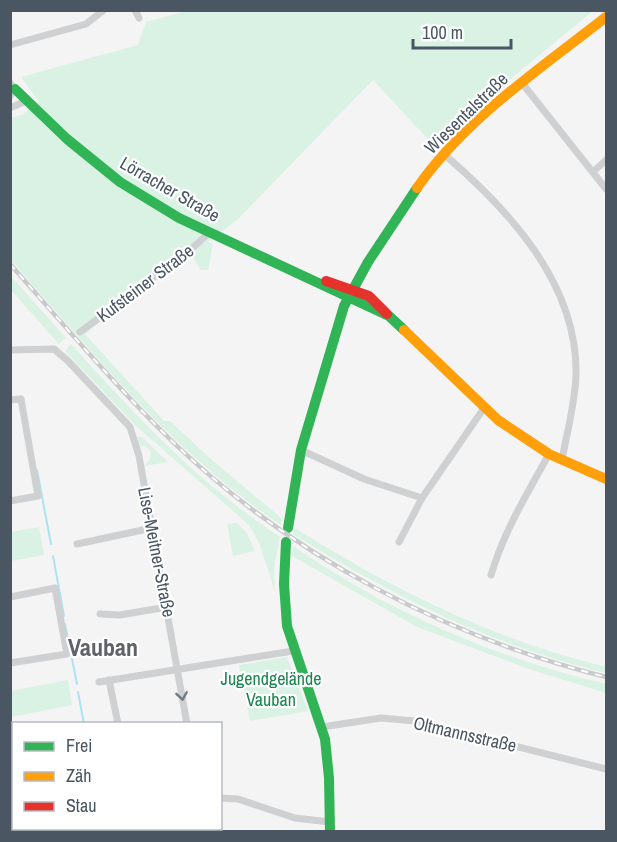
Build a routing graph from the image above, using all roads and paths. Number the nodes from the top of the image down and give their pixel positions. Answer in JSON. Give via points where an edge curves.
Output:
{"nodes":[{"id":1,"x":104,"y":10,"type":"edge"},
{"id":2,"x":135,"y":10,"type":"edge"},
{"id":3,"x":606,"y":17,"type":"edge"},
{"id":4,"x":140,"y":18,"type":"dead end"},
{"id":5,"x":10,"y":45,"type":"edge"},
{"id":6,"x":522,"y":82,"type":"junction"},
{"id":7,"x":12,"y":89,"type":"edge"},
{"id":8,"x":26,"y":100,"type":"junction"},
{"id":9,"x":10,"y":108,"type":"edge"},
{"id":10,"x":444,"y":155,"type":"junction"},
{"id":11,"x":606,"y":160,"type":"edge"},
{"id":12,"x":594,"y":171,"type":"junction"},
{"id":13,"x":606,"y":189,"type":"edge"},
{"id":14,"x":209,"y":232,"type":"junction"},
{"id":15,"x":354,"y":295,"type":"junction"},
{"id":16,"x":80,"y":332,"type":"dead end"},
{"id":17,"x":10,"y":350,"type":"edge"},
{"id":18,"x":10,"y":400,"type":"edge"},
{"id":19,"x":484,"y":408,"type":"junction"},
{"id":20,"x":301,"y":450,"type":"junction"},
{"id":21,"x":549,"y":454,"type":"junction"},
{"id":22,"x":562,"y":460,"type":"junction"},
{"id":23,"x":606,"y":479,"type":"edge"},
{"id":24,"x":422,"y":498,"type":"junction"},
{"id":25,"x":10,"y":501,"type":"edge"},
{"id":26,"x":152,"y":528,"type":"junction"},
{"id":27,"x":288,"y":528,"type":"dead end"},
{"id":28,"x":285,"y":542,"type":"dead end"},
{"id":29,"x":399,"y":542,"type":"dead end"},
{"id":30,"x":77,"y":543,"type":"dead end"},
{"id":31,"x":491,"y":575,"type":"dead end"},
{"id":32,"x":10,"y":597,"type":"edge"},
{"id":33,"x":167,"y":607,"type":"junction"},
{"id":34,"x":100,"y":614,"type":"dead end"},
{"id":35,"x":293,"y":651,"type":"junction"},
{"id":36,"x":10,"y":663,"type":"edge"},
{"id":37,"x":178,"y":668,"type":"junction"},
{"id":38,"x":109,"y":680,"type":"junction"},
{"id":39,"x":99,"y":682,"type":"dead end"},
{"id":40,"x":118,"y":722,"type":"edge"},
{"id":41,"x":187,"y":722,"type":"edge"},
{"id":42,"x":322,"y":726,"type":"junction"},
{"id":43,"x":606,"y":770,"type":"edge"},
{"id":44,"x":222,"y":798,"type":"edge"},
{"id":45,"x":330,"y":827,"type":"edge"}],
"edges":[{"from":1,"to":5,"type":"street","via":[[86,24]]},
{"from":2,"to":4,"type":"street"},
{"from":3,"to":6,"type":"main road","name":"Wiesentalstraße"},
{"from":6,"to":10,"type":"main road","name":"Wiesentalstraße"},
{"from":6,"to":12,"type":"street"},
{"from":7,"to":8,"type":"main road","name":"Lörracher Straße"},
{"from":8,"to":9,"type":"street"},
{"from":8,"to":14,"type":"main road","name":"Lörracher Straße","via":[[120,182]]},
{"from":10,"to":15,"type":"main road","name":"Wiesentalstraße","via":[[406,203]]},
{"from":10,"to":22,"type":"street","via":[[500,209],[529,244],[557,288],[570,324],[576,374]]},
{"from":11,"to":12,"type":"street"},
{"from":12,"to":13,"type":"street"},
{"from":14,"to":15,"type":"main road","name":"Lörracher Straße"},
{"from":14,"to":16,"type":"street","name":"Kufsteiner Straße"},
{"from":15,"to":19,"type":"main road","name":"Lörracher Straße","via":[[389,316]]},
{"from":15,"to":20,"type":"main road","name":"Wiesentalstraße","via":[[314,400]]},
{"from":17,"to":26,"type":"street","name":"Lise-Meitner-Straße","via":[[43,348],[60,353],[130,428]]},
{"from":18,"to":25,"type":"street","via":[[21,399],[38,496]]},
{"from":19,"to":21,"type":"main road","name":"Lörracher Straße"},
{"from":19,"to":24,"type":"street"},
{"from":20,"to":24,"type":"street","via":[[364,479]]},
{"from":20,"to":27,"type":"main road","name":"Wiesentalstraße"},
{"from":21,"to":22,"type":"main road","name":"Lörracher Straße"},
{"from":21,"to":31,"type":"street","via":[[522,499]]},
{"from":22,"to":23,"type":"main road","name":"Lörracher Straße"},
{"from":24,"to":29,"type":"street"},
{"from":26,"to":30,"type":"street"},
{"from":26,"to":33,"type":"street","name":"Lise-Meitner-Straße"},
{"from":28,"to":35,"type":"main road","via":[[285,609]]},
{"from":32,"to":36,"type":"street","via":[[54,588],[67,654]]},
{"from":33,"to":34,"type":"street","via":[[120,615]]},
{"from":33,"to":37,"type":"street","name":"Lise-Meitner-Straße"},
{"from":35,"to":37,"type":"street"},
{"from":35,"to":42,"type":"main road"},
{"from":37,"to":38,"type":"street"},
{"from":37,"to":41,"type":"street","name":"Lise-Meitner-Straße","one_way":true},
{"from":38,"to":39,"type":"street"},
{"from":38,"to":40,"type":"street"},
{"from":42,"to":43,"type":"street","name":"Oltmannsstraße","via":[[381,718],[415,721]]},
{"from":42,"to":45,"type":"main road","via":[[330,773]]},
{"from":44,"to":45,"type":"street","via":[[238,799]]}]}
